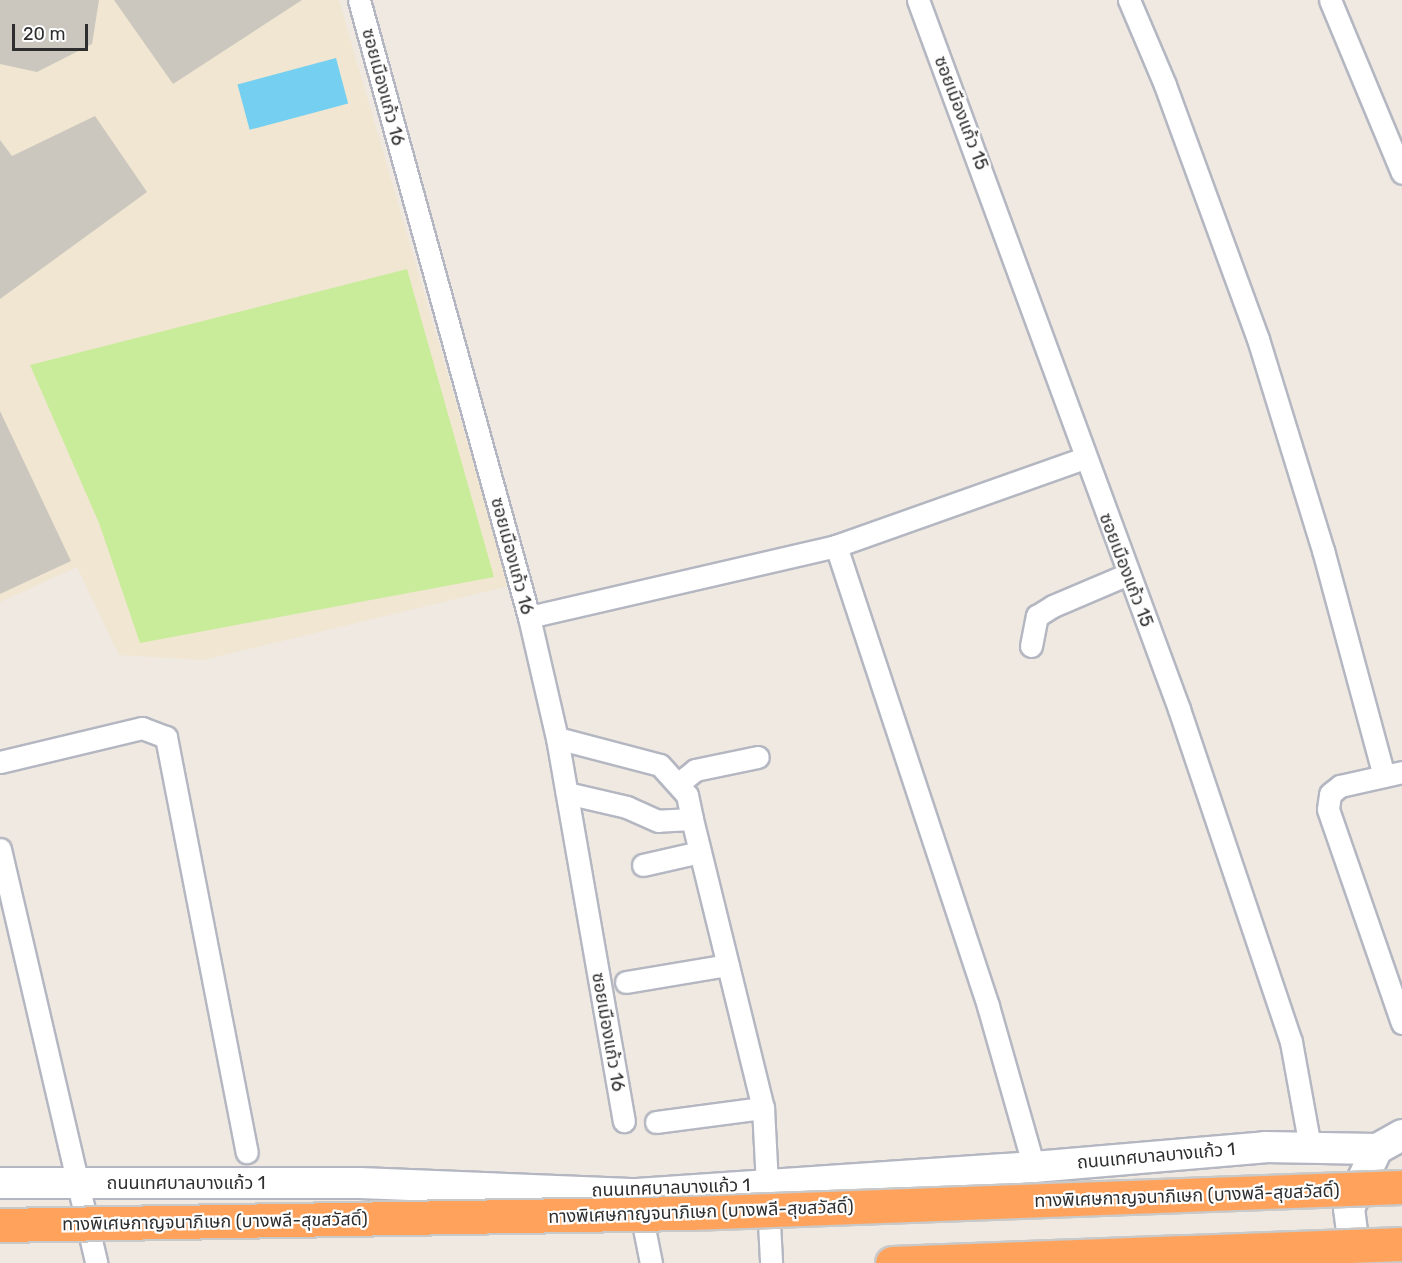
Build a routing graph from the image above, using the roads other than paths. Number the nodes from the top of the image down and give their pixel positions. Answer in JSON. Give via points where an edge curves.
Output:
{"nodes":[{"id":1,"x":359,"y":0,"type":"edge"},
{"id":2,"x":918,"y":0,"type":"edge"},
{"id":3,"x":1130,"y":0,"type":"edge"},
{"id":4,"x":1330,"y":0,"type":"edge"},
{"id":5,"x":1402,"y":172,"type":"edge"},
{"id":6,"x":1084,"y":458,"type":"junction"},
{"id":7,"x":836,"y":546,"type":"junction"},
{"id":8,"x":1128,"y":574,"type":"junction"},
{"id":9,"x":529,"y":617,"type":"junction"},
{"id":10,"x":1031,"y":646,"type":"dead end"},
{"id":11,"x":557,"y":738,"type":"junction"},
{"id":12,"x":758,"y":757,"type":"dead end"},
{"id":13,"x":0,"y":760,"type":"edge"},
{"id":14,"x":1393,"y":774,"type":"edge"},
{"id":15,"x":678,"y":784,"type":"junction"},
{"id":16,"x":567,"y":793,"type":"junction"},
{"id":17,"x":692,"y":819,"type":"junction"},
{"id":18,"x":0,"y":849,"type":"edge"},
{"id":19,"x":700,"y":852,"type":"junction"},
{"id":20,"x":643,"y":865,"type":"dead end"},
{"id":21,"x":728,"y":965,"type":"junction"},
{"id":22,"x":626,"y":982,"type":"dead end"},
{"id":23,"x":1402,"y":1023,"type":"edge"},
{"id":24,"x":763,"y":1108,"type":"junction"},
{"id":25,"x":624,"y":1121,"type":"dead end"},
{"id":26,"x":656,"y":1122,"type":"dead end"},
{"id":27,"x":1390,"y":1142,"type":"edge"},
{"id":28,"x":1310,"y":1147,"type":"junction"},
{"id":29,"x":247,"y":1152,"type":"dead end"},
{"id":30,"x":1034,"y":1167,"type":"junction"},
{"id":31,"x":76,"y":1182,"type":"junction"},
{"id":32,"x":0,"y":1183,"type":"edge"},
{"id":33,"x":768,"y":1185,"type":"junction"},
{"id":34,"x":1402,"y":1187,"type":"edge"},
{"id":35,"x":637,"y":1194,"type":"junction"},
{"id":36,"x":0,"y":1225,"type":"edge"},
{"id":37,"x":1402,"y":1244,"type":"edge"},
{"id":38,"x":96,"y":1263,"type":"edge"},
{"id":39,"x":651,"y":1263,"type":"edge"},
{"id":40,"x":771,"y":1263,"type":"edge"},
{"id":41,"x":892,"y":1263,"type":"edge"},
{"id":42,"x":1356,"y":1263,"type":"edge"}],
"edges":[{"from":1,"to":9,"type":"street","name":"ซอยเมืองแก้ว 16"},
{"from":2,"to":6,"type":"street","name":"ซอยเมืองแก้ว 15","via":[[1030,298]]},
{"from":3,"to":14,"type":"street","via":[[1258,339]]},
{"from":4,"to":5,"type":"street"},
{"from":6,"to":7,"type":"street"},
{"from":6,"to":8,"type":"street","name":"ซอยเมืองแก้ว 15"},
{"from":7,"to":9,"type":"street"},
{"from":7,"to":30,"type":"street","via":[[988,1006]]},
{"from":8,"to":10,"type":"street","via":[[1038,616]]},
{"from":8,"to":28,"type":"street","name":"ซอยเมืองแก้ว 15","via":[[1179,709],[1291,1042]]},
{"from":9,"to":11,"type":"street","name":"ซอยเมืองแก้ว 16"},
{"from":11,"to":15,"type":"street","via":[[660,765]]},
{"from":11,"to":16,"type":"street","name":"ซอยเมืองแก้ว 16"},
{"from":12,"to":15,"type":"street","via":[[695,770]]},
{"from":13,"to":29,"type":"street","via":[[141,728],[166,737]]},
{"from":14,"to":23,"type":"street","via":[[1340,786],[1330,794],[1328,809]]},
{"from":15,"to":17,"type":"street","via":[[687,795]]},
{"from":16,"to":17,"type":"street","via":[[627,807],[658,820]]},
{"from":16,"to":25,"type":"street","name":"ซอยเมืองแก้ว 16"},
{"from":17,"to":19,"type":"street"},
{"from":18,"to":31,"type":"street"},
{"from":19,"to":20,"type":"street"},
{"from":19,"to":21,"type":"street"},
{"from":21,"to":22,"type":"street"},
{"from":21,"to":24,"type":"street"},
{"from":24,"to":26,"type":"street"},
{"from":24,"to":33,"type":"street"},
{"from":27,"to":28,"type":"main road","name":"ถนนเทศบาลบางแก้ว 1"},
{"from":27,"to":42,"type":"main road","via":[[1349,1208]]},
{"from":28,"to":30,"type":"main road","name":"ถนนเทศบาลบางแก้ว 1","via":[[1265,1146]]},
{"from":30,"to":33,"type":"main road","name":"ถนนเทศบาลบางแก้ว 1"},
{"from":31,"to":32,"type":"main road","name":"ถนนเทศบาลบางแก้ว 1"},
{"from":31,"to":35,"type":"main road","name":"ถนนเทศบาลบางแก้ว 1","via":[[360,1183]]},
{"from":31,"to":38,"type":"street"},
{"from":33,"to":35,"type":"main road","name":"ถนนเทศบาลบางแก้ว 1"},
{"from":33,"to":40,"type":"street"},
{"from":34,"to":36,"type":"highway","name":"ทางพิเศษกาญจนาภิเษก (บางพลี-สุขสวัสดิ์)","bridge":true,"via":[[702,1212]]},
{"from":35,"to":39,"type":"street"},
{"from":37,"to":41,"type":"highway","bridge":true}]}
